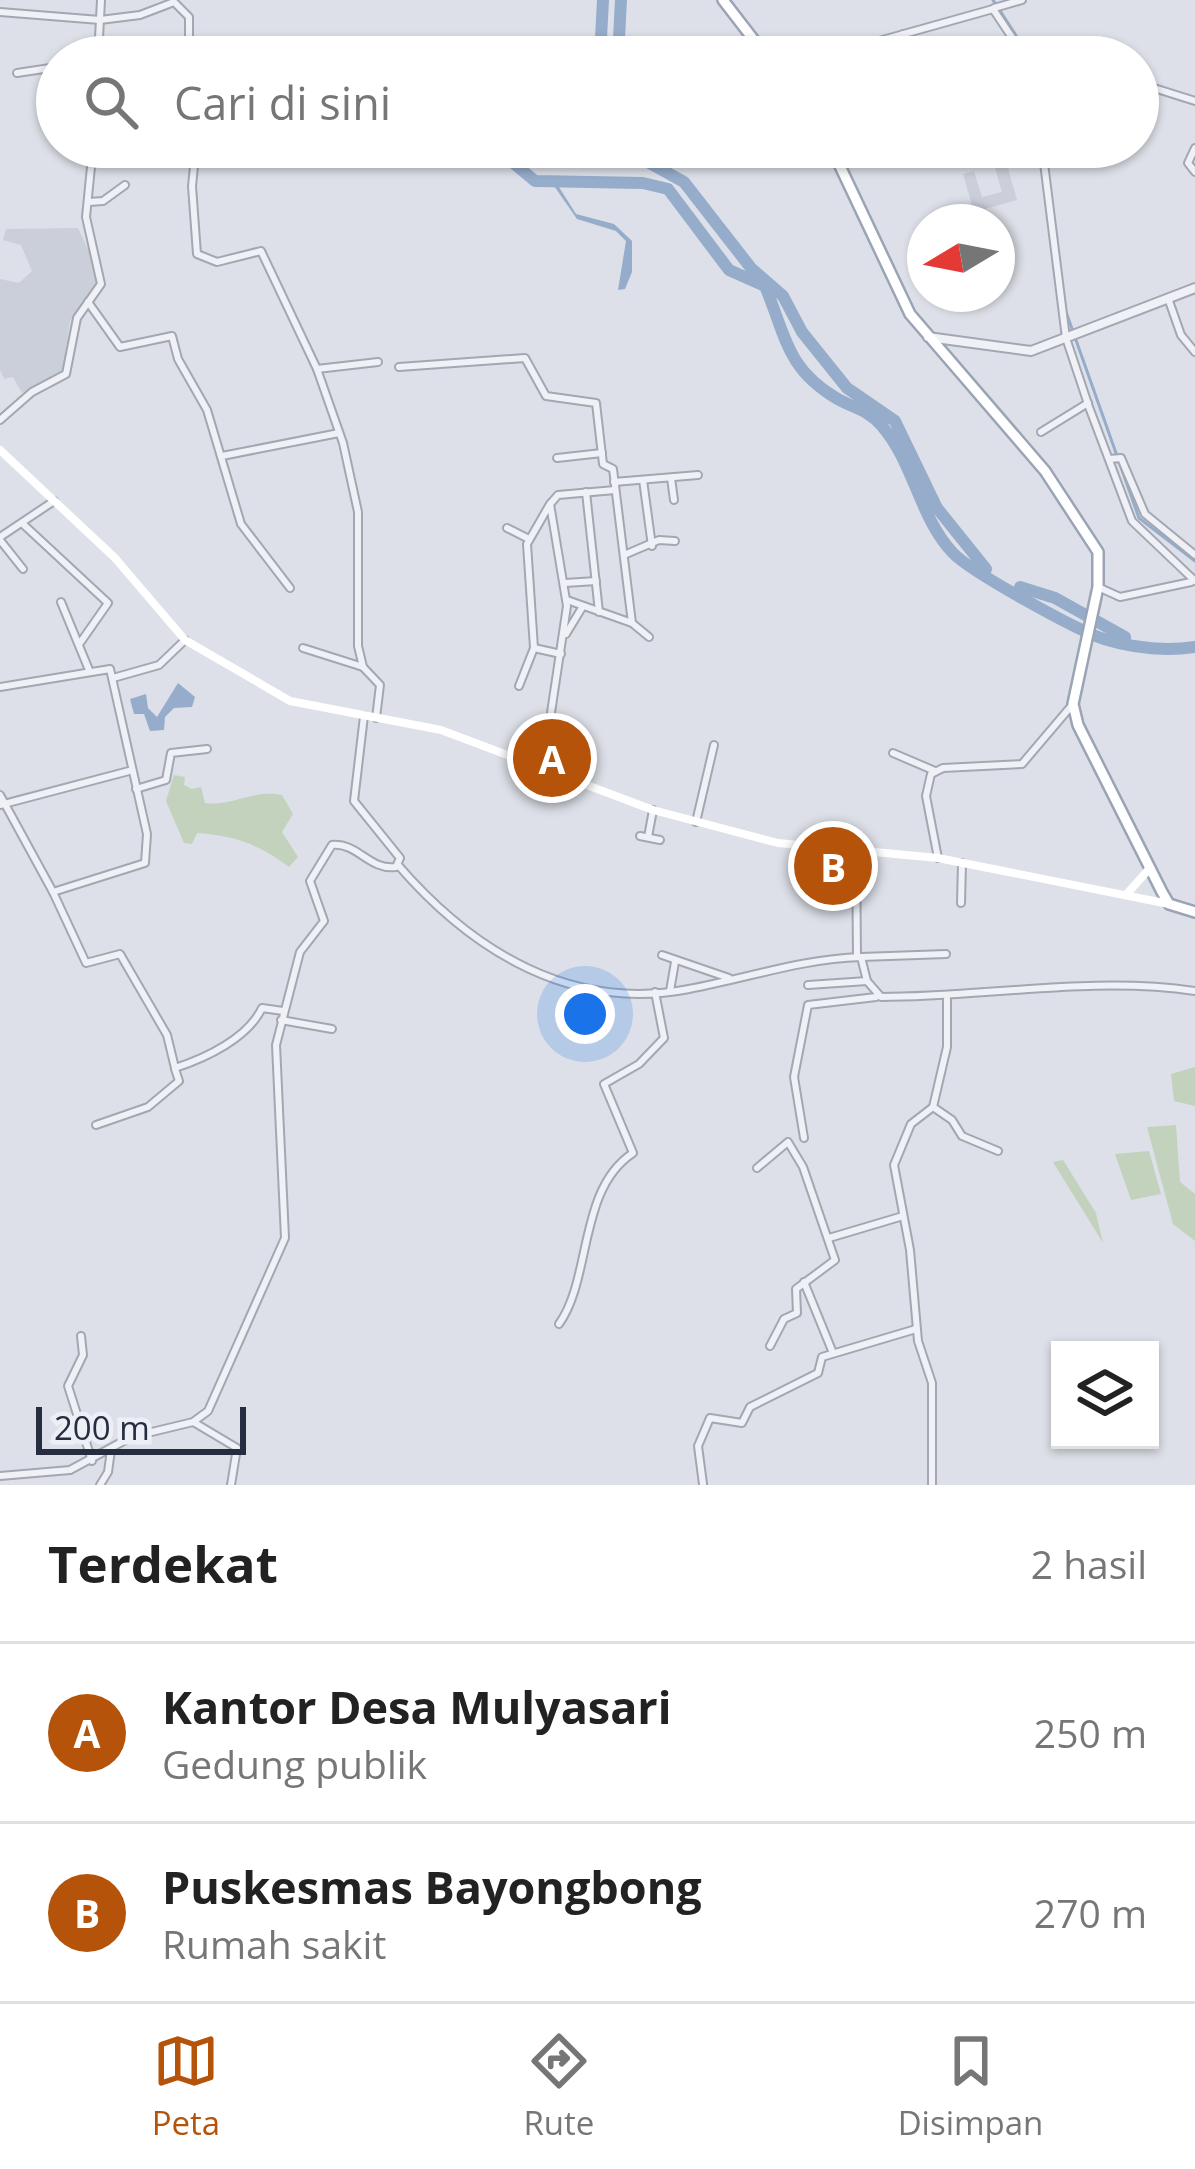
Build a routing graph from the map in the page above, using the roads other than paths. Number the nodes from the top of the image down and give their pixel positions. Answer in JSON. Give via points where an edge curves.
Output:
{"nodes":[{"id":1,"x":101,"y":0,"type":"edge"},
{"id":2,"x":723,"y":0,"type":"edge"},
{"id":3,"x":986,"y":0,"type":"edge"},
{"id":4,"x":1022,"y":0,"type":"edge"},
{"id":5,"x":997,"y":8,"type":"junction"},
{"id":6,"x":0,"y":12,"type":"edge"},
{"id":7,"x":100,"y":20,"type":"junction"},
{"id":8,"x":903,"y":34,"type":"joint"},
{"id":9,"x":99,"y":36,"type":"edge"},
{"id":10,"x":189,"y":36,"type":"edge"},
{"id":11,"x":751,"y":36,"type":"edge"},
{"id":12,"x":896,"y":36,"type":"edge"},
{"id":13,"x":1012,"y":36,"type":"edge"},
{"id":14,"x":36,"y":70,"type":"edge"},
{"id":15,"x":16,"y":73,"type":"dead end"},
{"id":16,"x":1159,"y":90,"type":"edge"},
{"id":17,"x":1195,"y":101,"type":"edge"},
{"id":18,"x":1195,"y":148,"type":"edge"},
{"id":19,"x":90,"y":168,"type":"edge"},
{"id":20,"x":194,"y":168,"type":"edge"},
{"id":21,"x":844,"y":168,"type":"edge"},
{"id":22,"x":1045,"y":168,"type":"edge"},
{"id":23,"x":1195,"y":172,"type":"edge"},
{"id":24,"x":125,"y":185,"type":"dead end"},
{"id":25,"x":88,"y":202,"type":"junction"},
{"id":26,"x":1195,"y":288,"type":"edge"},
{"id":27,"x":1168,"y":298,"type":"junction"},
{"id":28,"x":88,"y":302,"type":"junction"},
{"id":29,"x":925,"y":337,"type":"junction"},
{"id":30,"x":1068,"y":337,"type":"junction"},
{"id":31,"x":1195,"y":352,"type":"edge"},
{"id":32,"x":378,"y":362,"type":"dead end"},
{"id":33,"x":400,"y":367,"type":"dead end"},
{"id":34,"x":316,"y":369,"type":"junction"},
{"id":35,"x":1088,"y":403,"type":"junction"},
{"id":36,"x":0,"y":419,"type":"edge"},
{"id":37,"x":1041,"y":432,"type":"dead end"},
{"id":38,"x":340,"y":433,"type":"junction"},
{"id":39,"x":0,"y":449,"type":"edge"},
{"id":40,"x":602,"y":453,"type":"junction"},
{"id":41,"x":223,"y":456,"type":"junction"},
{"id":42,"x":556,"y":458,"type":"dead end"},
{"id":43,"x":1114,"y":458,"type":"junction"},
{"id":44,"x":698,"y":476,"type":"dead end"},
{"id":45,"x":671,"y":478,"type":"junction"},
{"id":46,"x":644,"y":480,"type":"junction"},
{"id":47,"x":615,"y":486,"type":"junction"},
{"id":48,"x":586,"y":492,"type":"junction"},
{"id":49,"x":674,"y":500,"type":"dead end"},
{"id":50,"x":54,"y":501,"type":"junction"},
{"id":51,"x":550,"y":504,"type":"junction"},
{"id":52,"x":24,"y":524,"type":"junction"},
{"id":53,"x":508,"y":528,"type":"dead end"},
{"id":54,"x":529,"y":538,"type":"junction"},
{"id":55,"x":0,"y":539,"type":"edge"},
{"id":56,"x":675,"y":541,"type":"dead end"},
{"id":57,"x":652,"y":546,"type":"junction"},
{"id":58,"x":1195,"y":554,"type":"edge"},
{"id":59,"x":624,"y":555,"type":"junction"},
{"id":60,"x":22,"y":569,"type":"dead end"},
{"id":61,"x":596,"y":581,"type":"junction"},
{"id":62,"x":1193,"y":581,"type":"edge"},
{"id":63,"x":565,"y":583,"type":"junction"},
{"id":64,"x":290,"y":588,"type":"dead end"},
{"id":65,"x":1097,"y":593,"type":"junction"},
{"id":66,"x":567,"y":600,"type":"junction"},
{"id":67,"x":61,"y":602,"type":"dead end"},
{"id":68,"x":583,"y":606,"type":"junction"},
{"id":69,"x":599,"y":612,"type":"junction"},
{"id":70,"x":632,"y":623,"type":"junction"},
{"id":71,"x":566,"y":636,"type":"junction"},
{"id":72,"x":650,"y":637,"type":"dead end"},
{"id":73,"x":185,"y":640,"type":"junction"},
{"id":74,"x":80,"y":643,"type":"junction"},
{"id":75,"x":303,"y":648,"type":"dead end"},
{"id":76,"x":534,"y":648,"type":"junction"},
{"id":77,"x":561,"y":655,"type":"junction"},
{"id":78,"x":363,"y":667,"type":"junction"},
{"id":79,"x":89,"y":670,"type":"junction"},
{"id":80,"x":113,"y":678,"type":"junction"},
{"id":81,"x":519,"y":686,"type":"dead end"},
{"id":82,"x":0,"y":687,"type":"edge"},
{"id":83,"x":1073,"y":704,"type":"junction"},
{"id":84,"x":364,"y":716,"type":"junction"},
{"id":85,"x":376,"y":718,"type":"junction"},
{"id":86,"x":714,"y":745,"type":"dead end"},
{"id":87,"x":207,"y":748,"type":"dead end"},
{"id":88,"x":893,"y":753,"type":"dead end"},
{"id":89,"x":543,"y":766,"type":"junction"},
{"id":90,"x":129,"y":771,"type":"junction"},
{"id":91,"x":935,"y":771,"type":"junction"},
{"id":92,"x":136,"y":789,"type":"junction"},
{"id":93,"x":1,"y":801,"type":"edge"},
{"id":94,"x":653,"y":810,"type":"junction"},
{"id":95,"x":696,"y":822,"type":"junction"},
{"id":96,"x":660,"y":840,"type":"dead end"},
{"id":97,"x":856,"y":850,"type":"junction"},
{"id":98,"x":938,"y":859,"type":"junction"},
{"id":99,"x":962,"y":863,"type":"junction"},
{"id":100,"x":398,"y":865,"type":"junction"},
{"id":101,"x":1149,"y":869,"type":"junction"},
{"id":102,"x":53,"y":892,"type":"junction"},
{"id":103,"x":1126,"y":895,"type":"junction"},
{"id":104,"x":961,"y":903,"type":"dead end"},
{"id":105,"x":1169,"y":904,"type":"junction"},
{"id":106,"x":1195,"y":912,"type":"edge"},
{"id":107,"x":946,"y":954,"type":"dead end"},
{"id":108,"x":662,"y":955,"type":"dead end"},
{"id":109,"x":859,"y":957,"type":"junction"},
{"id":110,"x":676,"y":962,"type":"junction"},
{"id":111,"x":730,"y":977,"type":"junction"},
{"id":112,"x":867,"y":981,"type":"junction"},
{"id":113,"x":808,"y":985,"type":"dead end"},
{"id":114,"x":670,"y":991,"type":"junction"},
{"id":115,"x":1195,"y":991,"type":"edge"},
{"id":116,"x":655,"y":992,"type":"junction"},
{"id":117,"x":876,"y":997,"type":"junction"},
{"id":118,"x":947,"y":999,"type":"junction"},
{"id":119,"x":284,"y":1011,"type":"junction"},
{"id":120,"x":280,"y":1020,"type":"junction"},
{"id":121,"x":332,"y":1029,"type":"dead end"},
{"id":122,"x":175,"y":1068,"type":"junction"},
{"id":123,"x":933,"y":1108,"type":"junction"},
{"id":124,"x":96,"y":1125,"type":"dead end"},
{"id":125,"x":804,"y":1138,"type":"dead end"},
{"id":126,"x":998,"y":1151,"type":"dead end"},
{"id":127,"x":757,"y":1168,"type":"dead end"},
{"id":128,"x":903,"y":1216,"type":"junction"},
{"id":129,"x":829,"y":1238,"type":"junction"},
{"id":130,"x":804,"y":1282,"type":"junction"},
{"id":131,"x":559,"y":1324,"type":"dead end"},
{"id":132,"x":916,"y":1329,"type":"junction"},
{"id":133,"x":80,"y":1336,"type":"dead end"},
{"id":134,"x":770,"y":1346,"type":"dead end"},
{"id":135,"x":833,"y":1353,"type":"junction"},
{"id":136,"x":194,"y":1422,"type":"junction"},
{"id":137,"x":110,"y":1450,"type":"junction"},
{"id":138,"x":92,"y":1462,"type":"junction"},
{"id":139,"x":0,"y":1476,"type":"edge"},
{"id":140,"x":702,"y":1484,"type":"edge"},
{"id":141,"x":100,"y":1485,"type":"edge"},
{"id":142,"x":231,"y":1485,"type":"edge"},
{"id":143,"x":718,"y":1485,"type":"edge"},
{"id":144,"x":932,"y":1485,"type":"edge"}],
"edges":[{"from":1,"to":7,"type":"street"},
{"from":2,"to":11,"type":"main road"},
{"from":3,"to":5,"type":"street"},
{"from":4,"to":5,"type":"street"},
{"from":5,"to":8,"type":"street"},
{"from":5,"to":13,"type":"street"},
{"from":6,"to":7,"type":"street"},
{"from":7,"to":9,"type":"street"},
{"from":7,"to":10,"type":"street","via":[[177,3],[189,17]]},
{"from":8,"to":12,"type":"street"},
{"from":14,"to":15,"type":"street"},
{"from":16,"to":17,"type":"street"},
{"from":18,"to":23,"type":"street","via":[[1188,163]]},
{"from":19,"to":25,"type":"street"},
{"from":20,"to":34,"type":"street","via":[[197,254],[212,263],[261,251]]},
{"from":21,"to":29,"type":"main road"},
{"from":22,"to":30,"type":"street"},
{"from":24,"to":25,"type":"street"},
{"from":25,"to":28,"type":"street","via":[[87,232],[101,274]]},
{"from":26,"to":27,"type":"street"},
{"from":27,"to":30,"type":"street"},
{"from":27,"to":31,"type":"street"},
{"from":28,"to":36,"type":"street","via":[[77,318],[67,374]]},
{"from":28,"to":41,"type":"street","via":[[120,347],[172,336]]},
{"from":29,"to":30,"type":"street","via":[[1024,352]]},
{"from":29,"to":65,"type":"main road","via":[[1024,446],[1091,538]]},
{"from":30,"to":35,"type":"street"},
{"from":32,"to":34,"type":"street"},
{"from":33,"to":40,"type":"street","via":[[528,358],[546,396],[596,404]]},
{"from":34,"to":38,"type":"street"},
{"from":35,"to":37,"type":"street"},
{"from":35,"to":43,"type":"street"},
{"from":38,"to":41,"type":"street"},
{"from":38,"to":78,"type":"street","via":[[358,512]]},
{"from":39,"to":50,"type":"main road"},
{"from":40,"to":42,"type":"street"},
{"from":40,"to":47,"type":"street"},
{"from":41,"to":64,"type":"street","via":[[241,524]]},
{"from":43,"to":58,"type":"street","via":[[1145,514]]},
{"from":43,"to":62,"type":"street","via":[[1132,521]]},
{"from":44,"to":45,"type":"street"},
{"from":45,"to":46,"type":"street"},
{"from":45,"to":49,"type":"street"},
{"from":46,"to":47,"type":"street"},
{"from":46,"to":57,"type":"street"},
{"from":47,"to":48,"type":"street"},
{"from":47,"to":59,"type":"street"},
{"from":48,"to":51,"type":"street","via":[[558,495]]},
{"from":48,"to":61,"type":"street"},
{"from":50,"to":52,"type":"street"},
{"from":50,"to":73,"type":"main road"},
{"from":51,"to":54,"type":"street"},
{"from":51,"to":63,"type":"street"},
{"from":52,"to":55,"type":"street"},
{"from":52,"to":74,"type":"street","via":[[108,603]]},
{"from":53,"to":54,"type":"street"},
{"from":54,"to":76,"type":"street"},
{"from":55,"to":60,"type":"street"},
{"from":56,"to":57,"type":"street"},
{"from":57,"to":59,"type":"street"},
{"from":59,"to":70,"type":"street"},
{"from":61,"to":63,"type":"street"},
{"from":61,"to":69,"type":"street"},
{"from":62,"to":65,"type":"street","via":[[1120,597]]},
{"from":63,"to":66,"type":"street"},
{"from":65,"to":83,"type":"main road"},
{"from":66,"to":68,"type":"street"},
{"from":66,"to":71,"type":"street"},
{"from":67,"to":74,"type":"street"},
{"from":68,"to":69,"type":"street"},
{"from":68,"to":71,"type":"street"},
{"from":69,"to":70,"type":"street"},
{"from":70,"to":72,"type":"street"},
{"from":71,"to":77,"type":"street"},
{"from":73,"to":80,"type":"street","via":[[159,665]]},
{"from":73,"to":84,"type":"main road","via":[[290,701]]},
{"from":74,"to":79,"type":"street"},
{"from":75,"to":78,"type":"street"},
{"from":76,"to":77,"type":"street"},
{"from":76,"to":81,"type":"street"},
{"from":77,"to":89,"type":"street"},
{"from":78,"to":85,"type":"street","via":[[380,685]]},
{"from":79,"to":80,"type":"street","via":[[107,667]]},
{"from":79,"to":82,"type":"street"},
{"from":80,"to":90,"type":"street"},
{"from":83,"to":91,"type":"street","via":[[1017,766]]},
{"from":83,"to":101,"type":"main road"},
{"from":84,"to":85,"type":"main road"},
{"from":84,"to":100,"type":"street","via":[[354,801],[399,853]]},
{"from":85,"to":89,"type":"main road","via":[[441,730]]},
{"from":86,"to":95,"type":"street"},
{"from":87,"to":92,"type":"street","via":[[170,754],[166,779]]},
{"from":88,"to":91,"type":"street"},
{"from":89,"to":94,"type":"main road"},
{"from":90,"to":92,"type":"street"},
{"from":90,"to":93,"type":"street"},
{"from":91,"to":98,"type":"street","via":[[925,785]]},
{"from":92,"to":102,"type":"street","via":[[145,863]]},
{"from":93,"to":102,"type":"street"},
{"from":94,"to":95,"type":"main road"},
{"from":94,"to":96,"type":"street","via":[[644,837]]},
{"from":95,"to":97,"type":"main road","via":[[778,843]]},
{"from":97,"to":98,"type":"main road"},
{"from":97,"to":109,"type":"street"},
{"from":98,"to":99,"type":"main road"},
{"from":99,"to":103,"type":"main road"},
{"from":99,"to":104,"type":"street"},
{"from":100,"to":116,"type":"street","via":[[512,965],[588,990]]},
{"from":100,"to":119,"type":"street","via":[[383,868],[342,844],[327,850],[309,886],[324,920],[300,952]]},
{"from":101,"to":103,"type":"main road"},
{"from":101,"to":105,"type":"main road"},
{"from":102,"to":122,"type":"street","via":[[86,963],[120,954],[167,1035]]},
{"from":103,"to":105,"type":"main road"},
{"from":105,"to":106,"type":"main road"},
{"from":107,"to":109,"type":"street"},
{"from":108,"to":110,"type":"street"},
{"from":109,"to":111,"type":"street"},
{"from":109,"to":112,"type":"street"},
{"from":110,"to":111,"type":"street"},
{"from":110,"to":114,"type":"street"},
{"from":111,"to":114,"type":"street"},
{"from":112,"to":113,"type":"street"},
{"from":112,"to":117,"type":"street"},
{"from":114,"to":116,"type":"street"},
{"from":115,"to":118,"type":"street","via":[[1075,986]]},
{"from":116,"to":131,"type":"street","via":[[664,1038],[604,1084],[632,1153],[586,1226],[580,1282]]},
{"from":117,"to":118,"type":"street"},
{"from":117,"to":125,"type":"street","via":[[808,1005],[794,1077]]},
{"from":118,"to":123,"type":"street"},
{"from":119,"to":120,"type":"street"},
{"from":119,"to":122,"type":"street","via":[[262,1008],[225,1046]]},
{"from":120,"to":121,"type":"street"},
{"from":120,"to":136,"type":"street","via":[[284,1238],[208,1412]]},
{"from":122,"to":124,"type":"street","via":[[179,1082],[149,1106]]},
{"from":123,"to":126,"type":"street","via":[[962,1136]]},
{"from":123,"to":128,"type":"street","via":[[913,1121],[896,1156]]},
{"from":127,"to":129,"type":"street","via":[[788,1142]]},
{"from":128,"to":129,"type":"street"},
{"from":128,"to":132,"type":"street"},
{"from":129,"to":130,"type":"street","via":[[835,1260]]},
{"from":130,"to":134,"type":"street","via":[[793,1294],[797,1313],[784,1318]]},
{"from":130,"to":135,"type":"street"},
{"from":132,"to":135,"type":"street"},
{"from":132,"to":144,"type":"street","via":[[932,1383]]},
{"from":133,"to":138,"type":"street","via":[[83,1355],[68,1384]]},
{"from":135,"to":140,"type":"street","via":[[814,1376],[750,1407],[742,1423],[710,1418],[698,1446]]},
{"from":136,"to":137,"type":"street","via":[[148,1431]]},
{"from":136,"to":142,"type":"street","via":[[237,1448]]},
{"from":137,"to":138,"type":"street"},
{"from":137,"to":141,"type":"street"},
{"from":138,"to":139,"type":"street"},
{"from":140,"to":143,"type":"street"}]}
